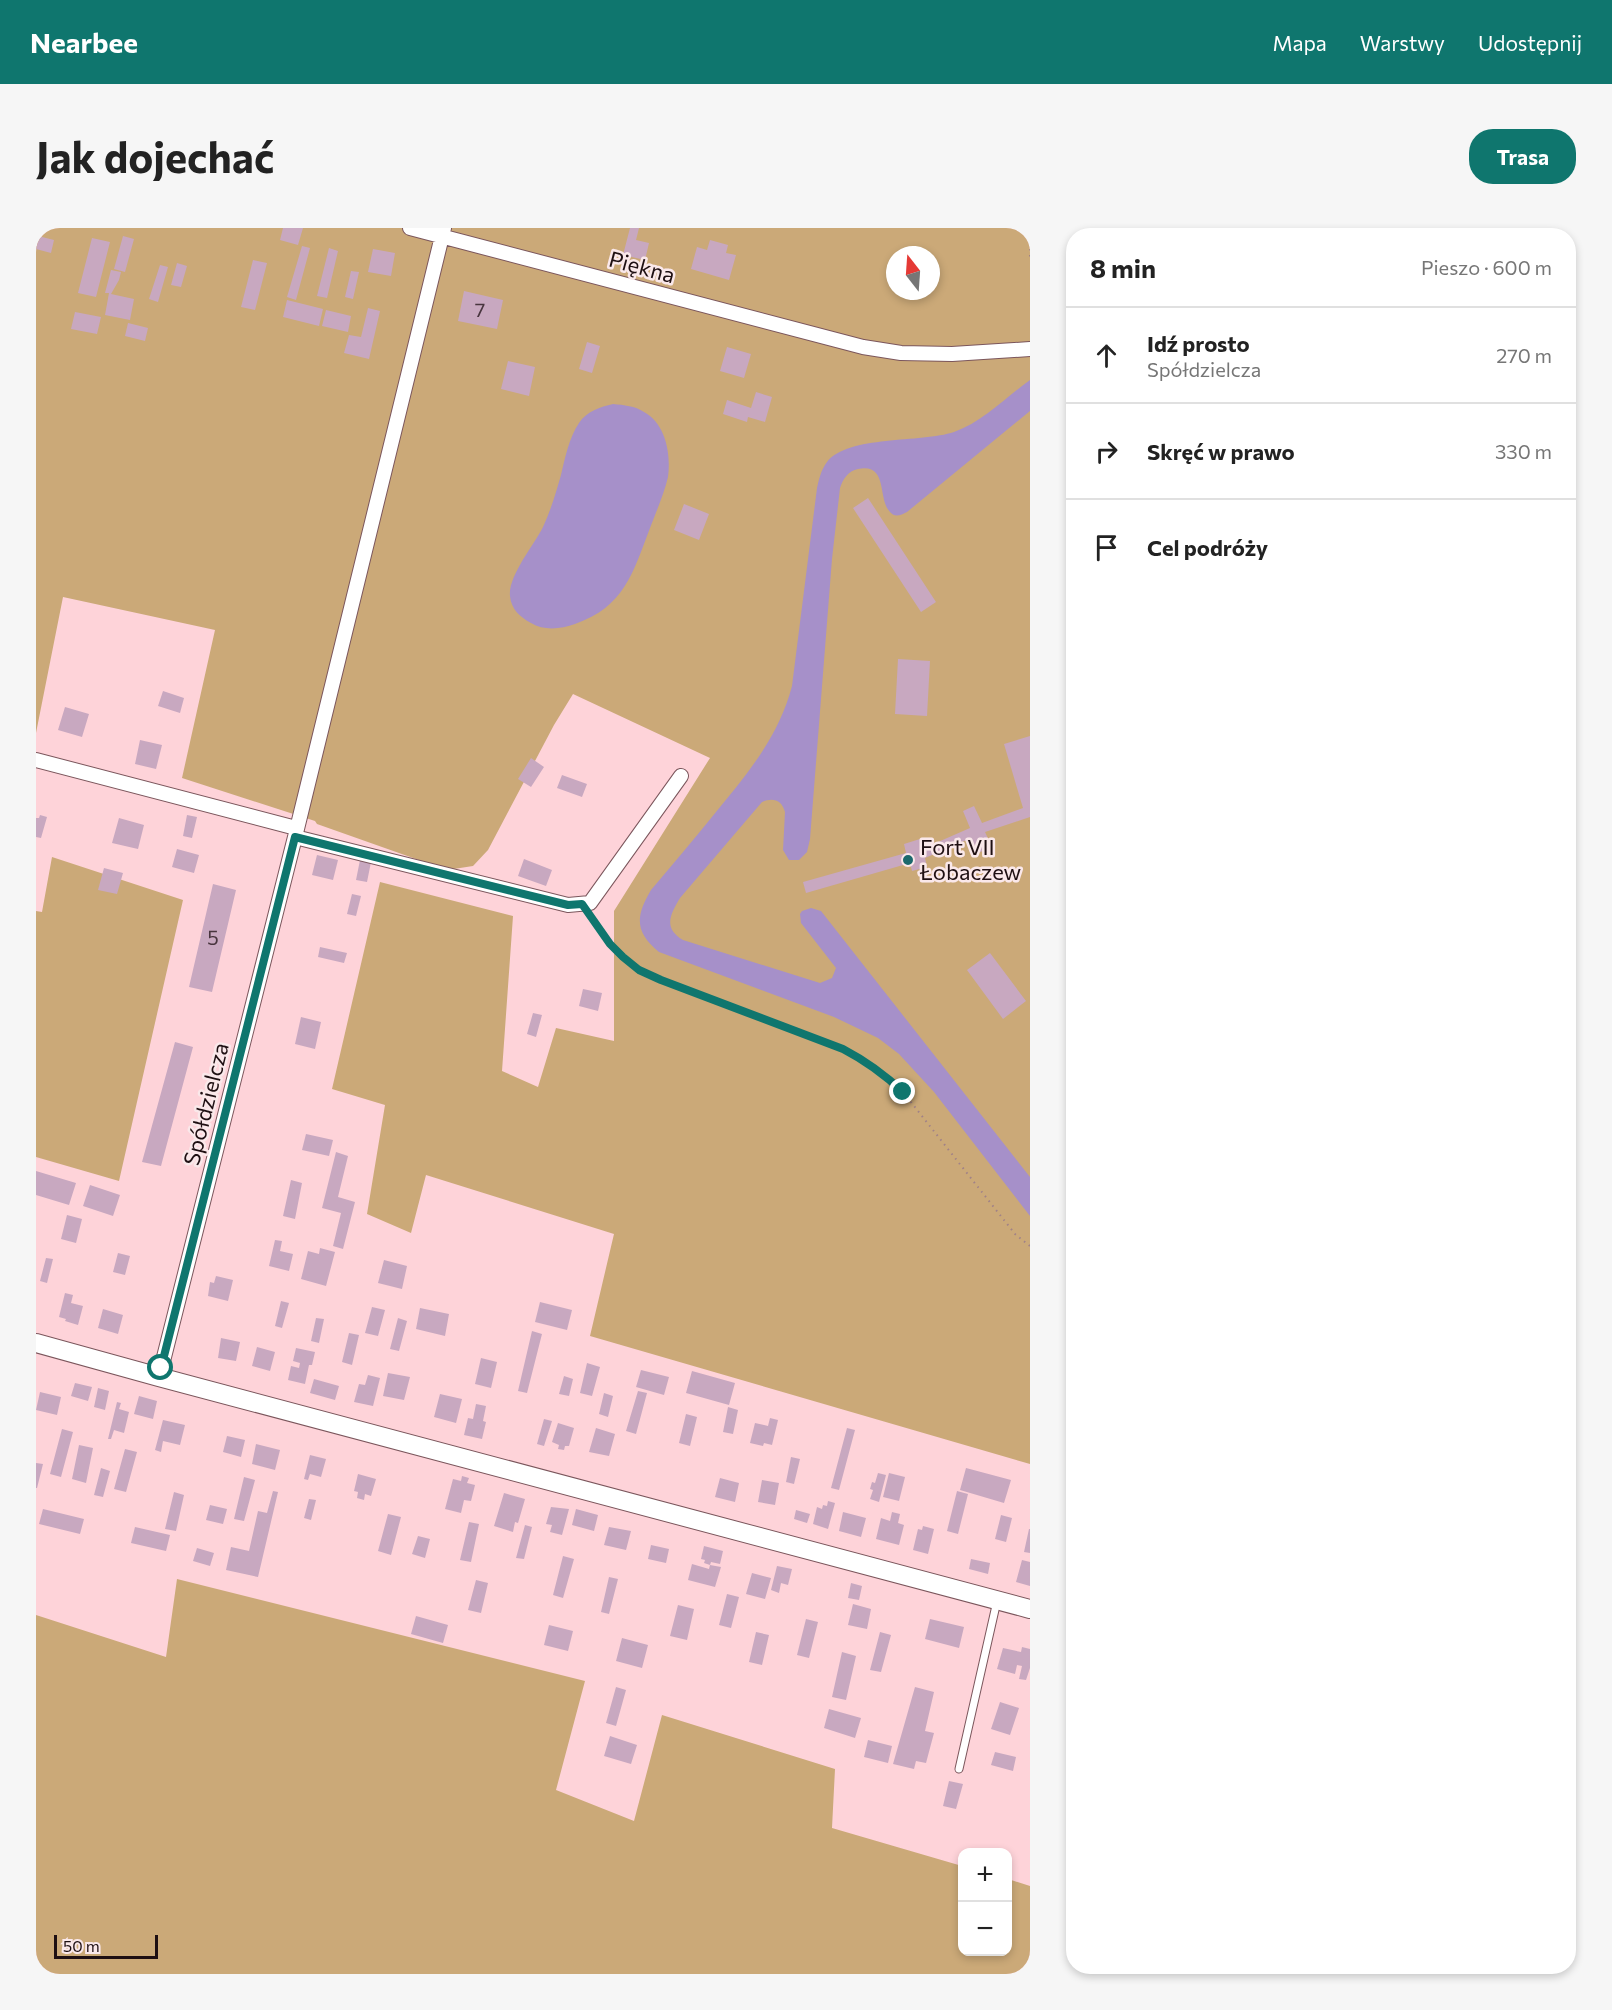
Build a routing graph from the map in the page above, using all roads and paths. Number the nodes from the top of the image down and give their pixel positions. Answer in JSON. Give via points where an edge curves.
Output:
{"nodes":[{"id":1,"x":410,"y":228,"type":"edge"},
{"id":2,"x":443,"y":232,"type":"edge"},
{"id":3,"x":1030,"y":249,"type":"edge"},
{"id":4,"x":1030,"y":259,"type":"edge"},
{"id":5,"x":1030,"y":349,"type":"edge"},
{"id":6,"x":36,"y":760,"type":"edge"},
{"id":7,"x":681,"y":776,"type":"dead end"},
{"id":8,"x":295,"y":836,"type":"junction"},
{"id":9,"x":582,"y":904,"type":"junction"},
{"id":10,"x":1030,"y":1246,"type":"edge"},
{"id":11,"x":36,"y":1343,"type":"edge"},
{"id":12,"x":159,"y":1377,"type":"junction"},
{"id":13,"x":997,"y":1600,"type":"junction"},
{"id":14,"x":1030,"y":1609,"type":"edge"},
{"id":15,"x":959,"y":1769,"type":"dead end"}],
"edges":[{"from":1,"to":2,"type":"street","name":"Piękna"},
{"from":2,"to":5,"type":"street","name":"Piękna","via":[[863,347],[901,353],[952,354]]},
{"from":2,"to":8,"type":"street","name":"Spółdzielcza"},
{"from":3,"to":4,"type":"path"},
{"from":6,"to":8,"type":"street"},
{"from":7,"to":9,"type":"street","via":[[590,903]]},
{"from":8,"to":9,"type":"street","via":[[568,905]]},
{"from":8,"to":12,"type":"street","name":"Spółdzielcza"},
{"from":9,"to":10,"type":"path","via":[[610,944],[639,970],[843,1049],[884,1074],[920,1112],[1015,1234]]},
{"from":11,"to":12,"type":"main road"},
{"from":12,"to":13,"type":"main road"},
{"from":13,"to":14,"type":"main road"},
{"from":13,"to":15,"type":"lane"}]}
